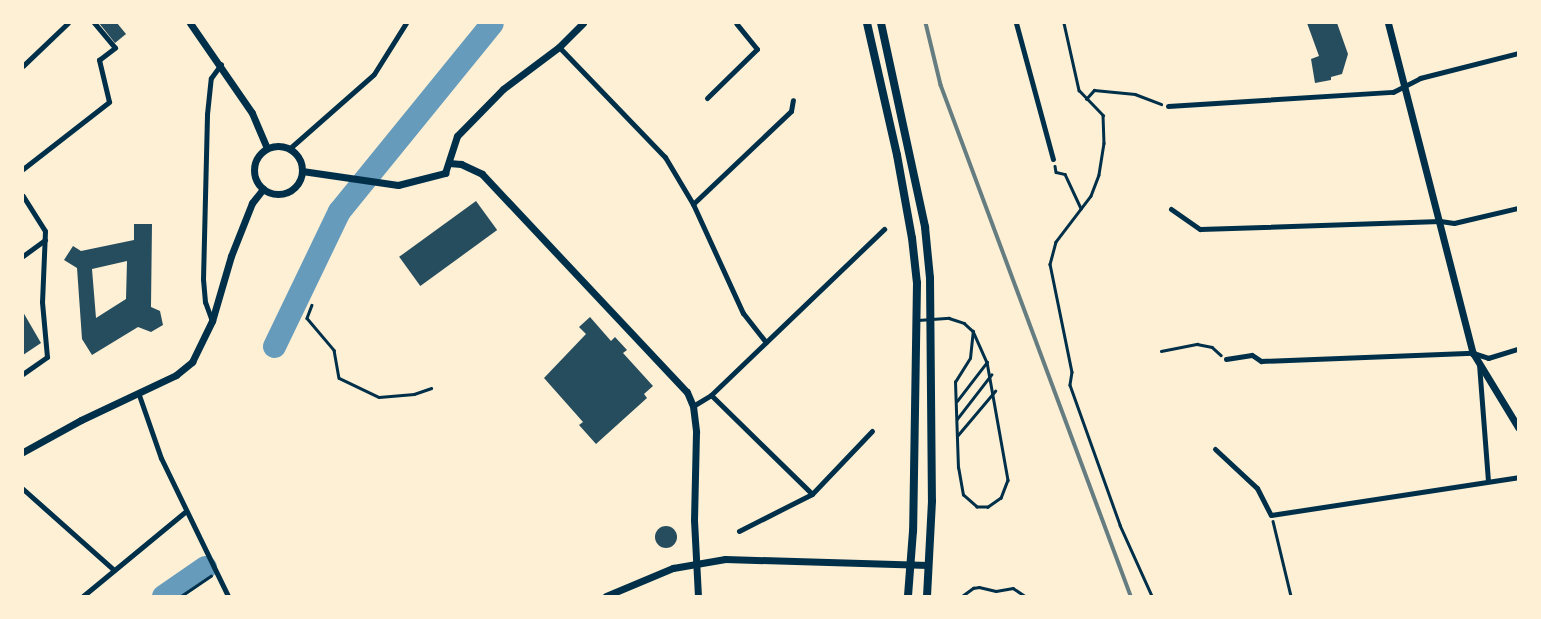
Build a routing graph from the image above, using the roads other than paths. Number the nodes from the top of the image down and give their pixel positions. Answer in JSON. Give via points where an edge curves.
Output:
{"nodes":[{"id":1,"x":68,"y":23,"type":"edge"},
{"id":2,"x":94,"y":23,"type":"edge"},
{"id":3,"x":190,"y":23,"type":"edge"},
{"id":4,"x":406,"y":23,"type":"edge"},
{"id":5,"x":583,"y":23,"type":"edge"},
{"id":6,"x":736,"y":23,"type":"edge"},
{"id":7,"x":867,"y":23,"type":"edge"},
{"id":8,"x":881,"y":23,"type":"edge"},
{"id":9,"x":1016,"y":23,"type":"edge"},
{"id":10,"x":1388,"y":23,"type":"edge"},
{"id":11,"x":559,"y":47,"type":"junction"},
{"id":12,"x":1518,"y":53,"type":"edge"},
{"id":13,"x":221,"y":64,"type":"junction"},
{"id":14,"x":23,"y":66,"type":"edge"},
{"id":15,"x":1406,"y":85,"type":"junction"},
{"id":16,"x":707,"y":98,"type":"dead end"},
{"id":17,"x":793,"y":100,"type":"dead end"},
{"id":18,"x":1168,"y":107,"type":"road end"},
{"id":19,"x":267,"y":148,"type":"junction"},
{"id":20,"x":289,"y":149,"type":"junction"},
{"id":21,"x":1053,"y":159,"type":"road end"},
{"id":22,"x":449,"y":163,"type":"junction"},
{"id":23,"x":23,"y":169,"type":"edge"},
{"id":24,"x":302,"y":171,"type":"junction"},
{"id":25,"x":263,"y":189,"type":"junction"},
{"id":26,"x":23,"y":196,"type":"edge"},
{"id":27,"x":693,"y":204,"type":"junction"},
{"id":28,"x":1518,"y":208,"type":"edge"},
{"id":29,"x":1171,"y":209,"type":"dead end"},
{"id":30,"x":1440,"y":221,"type":"junction"},
{"id":31,"x":884,"y":229,"type":"dead end"},
{"id":32,"x":46,"y":240,"type":"junction"},
{"id":33,"x":23,"y":256,"type":"edge"},
{"id":34,"x":918,"y":320,"type":"junction"},
{"id":35,"x":932,"y":320,"type":"junction"},
{"id":36,"x":212,"y":321,"type":"junction"},
{"id":37,"x":973,"y":331,"type":"junction"},
{"id":38,"x":766,"y":342,"type":"junction"},
{"id":39,"x":1518,"y":349,"type":"edge"},
{"id":40,"x":1473,"y":353,"type":"junction"},
{"id":41,"x":1226,"y":359,"type":"road end"},
{"id":42,"x":1479,"y":360,"type":"junction"},
{"id":43,"x":987,"y":362,"type":"junction"},
{"id":44,"x":23,"y":374,"type":"edge"},
{"id":45,"x":992,"y":375,"type":"junction"},
{"id":46,"x":995,"y":391,"type":"junction"},
{"id":47,"x":139,"y":395,"type":"junction"},
{"id":48,"x":711,"y":395,"type":"junction"},
{"id":49,"x":956,"y":402,"type":"junction"},
{"id":50,"x":693,"y":406,"type":"junction"},
{"id":51,"x":957,"y":419,"type":"junction"},
{"id":52,"x":1518,"y":427,"type":"edge"},
{"id":53,"x":872,"y":431,"type":"dead end"},
{"id":54,"x":957,"y":436,"type":"junction"},
{"id":55,"x":1216,"y":449,"type":"dead end"},
{"id":56,"x":23,"y":452,"type":"edge"},
{"id":57,"x":1518,"y":477,"type":"edge"},
{"id":58,"x":1488,"y":480,"type":"junction"},
{"id":59,"x":23,"y":489,"type":"edge"},
{"id":60,"x":812,"y":494,"type":"junction"},
{"id":61,"x":185,"y":512,"type":"junction"},
{"id":62,"x":739,"y":531,"type":"dead end"},
{"id":63,"x":697,"y":562,"type":"junction"},
{"id":64,"x":909,"y":565,"type":"junction"},
{"id":65,"x":928,"y":565,"type":"junction"},
{"id":66,"x":114,"y":570,"type":"junction"},
{"id":67,"x":83,"y":596,"type":"edge"},
{"id":68,"x":228,"y":596,"type":"edge"},
{"id":69,"x":606,"y":596,"type":"edge"},
{"id":70,"x":698,"y":596,"type":"edge"},
{"id":71,"x":908,"y":596,"type":"edge"},
{"id":72,"x":927,"y":596,"type":"edge"},
{"id":73,"x":962,"y":596,"type":"edge"},
{"id":74,"x":1025,"y":596,"type":"edge"}],
"edges":[{"from":1,"to":14,"type":"street"},
{"from":2,"to":23,"type":"street","via":[[114,48],[99,60],[109,102]]},
{"from":3,"to":13,"type":"street"},
{"from":4,"to":20,"type":"street","via":[[374,74]]},
{"from":5,"to":11,"type":"street"},
{"from":6,"to":16,"type":"street","via":[[757,49]]},
{"from":7,"to":34,"type":"main road","via":[[912,238]]},
{"from":8,"to":35,"type":"main road","via":[[925,227]]},
{"from":9,"to":21,"type":"street"},
{"from":10,"to":15,"type":"street"},
{"from":11,"to":22,"type":"street","via":[[503,89],[457,136]]},
{"from":11,"to":27,"type":"street","via":[[665,157]]},
{"from":12,"to":15,"type":"street"},
{"from":13,"to":19,"type":"street","via":[[252,113]]},
{"from":13,"to":36,"type":"street","via":[[211,78],[207,114],[203,279]]},
{"from":15,"to":18,"type":"street","via":[[1393,92]]},
{"from":15,"to":30,"type":"street"},
{"from":17,"to":27,"type":"street","via":[[792,111]]},
{"from":19,"to":20,"type":"street"},
{"from":19,"to":25,"type":"street","via":[[256,160],[254,171]]},
{"from":20,"to":24,"type":"street"},
{"from":22,"to":24,"type":"street","via":[[445,173],[414,184]]},
{"from":22,"to":50,"type":"street","via":[[482,174],[676,378]]},
{"from":24,"to":25,"type":"street","via":[[288,192],[275,194]]},
{"from":25,"to":36,"type":"street","via":[[231,256]]},
{"from":26,"to":32,"type":"street"},
{"from":27,"to":38,"type":"street","via":[[743,313]]},
{"from":28,"to":30,"type":"street","via":[[1454,223]]},
{"from":29,"to":30,"type":"street","via":[[1200,229]]},
{"from":30,"to":40,"type":"street"},
{"from":31,"to":38,"type":"street"},
{"from":32,"to":33,"type":"street"},
{"from":32,"to":44,"type":"street","via":[[42,302],[47,357]]},
{"from":34,"to":35,"type":"lane"},
{"from":34,"to":64,"type":"main road","via":[[914,531]]},
{"from":35,"to":37,"type":"lane","via":[[949,318]]},
{"from":35,"to":65,"type":"main road"},
{"from":36,"to":47,"type":"street","via":[[192,362]]},
{"from":37,"to":43,"type":"lane"},
{"from":37,"to":49,"type":"lane","via":[[970,358],[954,382]]},
{"from":38,"to":48,"type":"street"},
{"from":39,"to":40,"type":"street","via":[[1488,358]]},
{"from":40,"to":41,"type":"street"},
{"from":40,"to":42,"type":"street"},
{"from":42,"to":52,"type":"street"},
{"from":42,"to":58,"type":"street"},
{"from":43,"to":45,"type":"lane"},
{"from":43,"to":49,"type":"lane"},
{"from":45,"to":46,"type":"lane"},
{"from":45,"to":51,"type":"lane"},
{"from":46,"to":54,"type":"lane"},
{"from":46,"to":54,"type":"lane","via":[[1008,480],[997,503],[977,506],[963,495]]},
{"from":47,"to":56,"type":"street"},
{"from":47,"to":61,"type":"street"},
{"from":48,"to":50,"type":"street"},
{"from":48,"to":60,"type":"street"},
{"from":49,"to":51,"type":"lane"},
{"from":50,"to":63,"type":"street"},
{"from":51,"to":54,"type":"lane"},
{"from":53,"to":60,"type":"street"},
{"from":55,"to":58,"type":"street","via":[[1257,488],[1271,515]]},
{"from":57,"to":58,"type":"street"},
{"from":59,"to":66,"type":"street"},
{"from":60,"to":62,"type":"street"},
{"from":61,"to":66,"type":"street"},
{"from":61,"to":68,"type":"street"},
{"from":63,"to":64,"type":"street"},
{"from":63,"to":69,"type":"street"},
{"from":63,"to":70,"type":"street"},
{"from":64,"to":65,"type":"street"},
{"from":64,"to":71,"type":"main road"},
{"from":65,"to":72,"type":"main road"},
{"from":66,"to":67,"type":"street"},
{"from":73,"to":74,"type":"lane","via":[[973,587],[1013,588]]}]}
